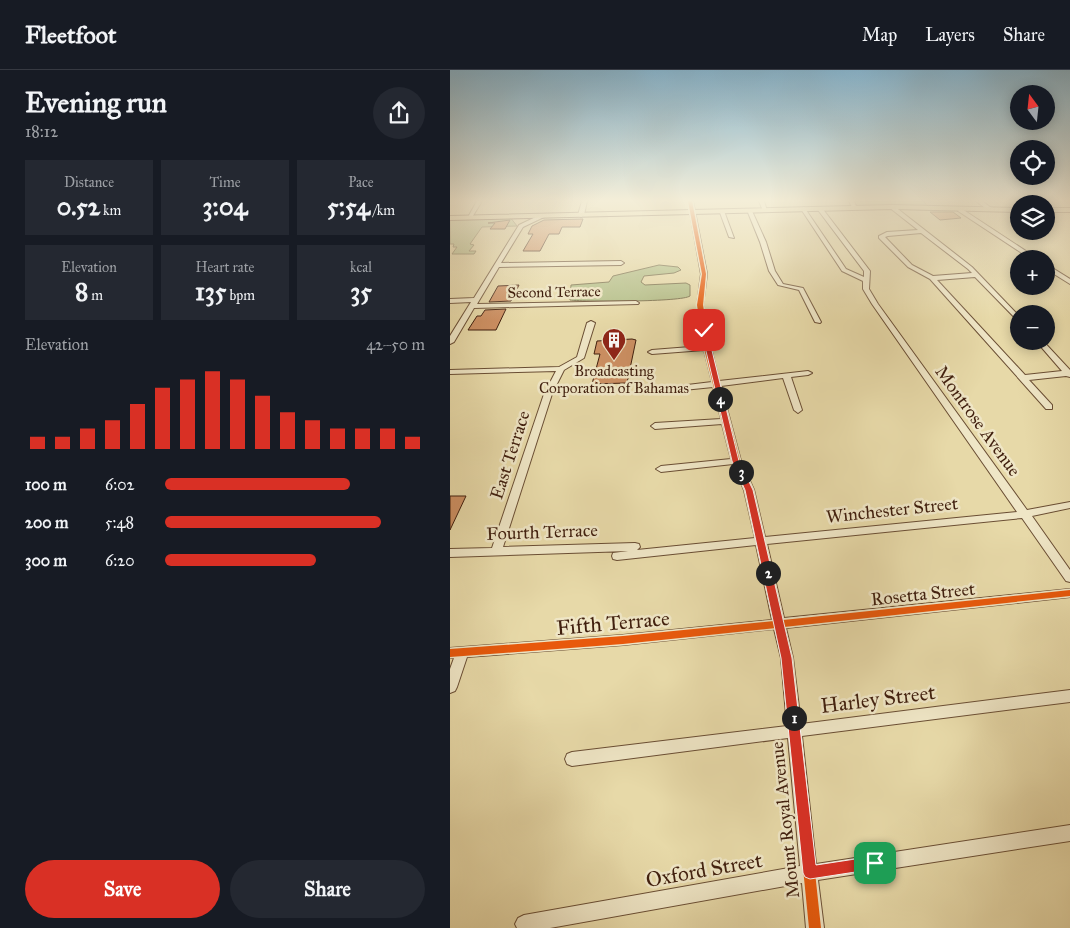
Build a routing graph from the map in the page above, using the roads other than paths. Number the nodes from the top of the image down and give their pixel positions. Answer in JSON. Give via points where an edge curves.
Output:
{"nodes":[{"id":1,"x":513,"y":241,"type":"edge"},
{"id":2,"x":698,"y":241,"type":"edge"},
{"id":3,"x":764,"y":241,"type":"edge"},
{"id":4,"x":825,"y":241,"type":"edge"},
{"id":5,"x":844,"y":241,"type":"edge"},
{"id":6,"x":883,"y":241,"type":"edge"},
{"id":7,"x":933,"y":241,"type":"edge"},
{"id":8,"x":1008,"y":241,"type":"edge"},
{"id":9,"x":1021,"y":250,"type":"edge"},
{"id":10,"x":620,"y":263,"type":"dead end"},
{"id":11,"x":499,"y":265,"type":"junction"},
{"id":12,"x":1055,"y":272,"type":"edge"},
{"id":13,"x":976,"y":275,"type":"junction"},
{"id":14,"x":932,"y":278,"type":"junction"},
{"id":15,"x":866,"y":280,"type":"junction"},
{"id":16,"x":1070,"y":282,"type":"edge"},
{"id":17,"x":450,"y":301,"type":"edge"},
{"id":18,"x":475,"y":303,"type":"junction"},
{"id":19,"x":636,"y":303,"type":"dead end"},
{"id":20,"x":1010,"y":311,"type":"edge"},
{"id":21,"x":818,"y":322,"type":"dead end"},
{"id":22,"x":591,"y":323,"type":"dead end"},
{"id":23,"x":450,"y":342,"type":"edge"},
{"id":24,"x":707,"y":348,"type":"junction"},
{"id":25,"x":1047,"y":350,"type":"edge"},
{"id":26,"x":652,"y":352,"type":"dead end"},
{"id":27,"x":561,"y":369,"type":"junction"},
{"id":28,"x":450,"y":372,"type":"edge"},
{"id":29,"x":808,"y":373,"type":"dead end"},
{"id":30,"x":1069,"y":374,"type":"edge"},
{"id":31,"x":786,"y":375,"type":"junction"},
{"id":32,"x":1022,"y":378,"type":"junction"},
{"id":33,"x":717,"y":385,"type":"junction"},
{"id":34,"x":654,"y":391,"type":"dead end"},
{"id":35,"x":1048,"y":407,"type":"dead end"},
{"id":36,"x":798,"y":410,"type":"dead end"},
{"id":37,"x":725,"y":421,"type":"junction"},
{"id":38,"x":655,"y":426,"type":"dead end"},
{"id":39,"x":736,"y":461,"type":"junction"},
{"id":40,"x":661,"y":469,"type":"dead end"},
{"id":41,"x":1070,"y":506,"type":"edge"},
{"id":42,"x":1026,"y":514,"type":"junction"},
{"id":43,"x":762,"y":541,"type":"junction"},
{"id":44,"x":635,"y":547,"type":"dead end"},
{"id":45,"x":496,"y":551,"type":"junction"},
{"id":46,"x":450,"y":553,"type":"edge"},
{"id":47,"x":617,"y":556,"type":"dead end"},
{"id":48,"x":1070,"y":578,"type":"edge"},
{"id":49,"x":1070,"y":593,"type":"edge"},
{"id":50,"x":780,"y":624,"type":"junction"},
{"id":51,"x":456,"y":653,"type":"edge"},
{"id":52,"x":450,"y":687,"type":"edge"},
{"id":53,"x":1070,"y":696,"type":"edge"},
{"id":54,"x":795,"y":730,"type":"junction"},
{"id":55,"x":572,"y":759,"type":"dead end"},
{"id":56,"x":1070,"y":833,"type":"edge"},
{"id":57,"x":810,"y":873,"type":"junction"},
{"id":58,"x":524,"y":924,"type":"dead end"},
{"id":59,"x":815,"y":928,"type":"edge"}],
"edges":[{"from":1,"to":11,"type":"street"},
{"from":2,"to":24,"type":"street","name":"Mount Royal Avenue","via":[[704,274],[700,305]]},
{"from":3,"to":21,"type":"street","via":[[772,271],[781,285],[801,289]]},
{"from":4,"to":15,"type":"street","via":[[844,270]]},
{"from":5,"to":15,"type":"street","name":"Montrose Avenue","via":[[866,271]]},
{"from":6,"to":14,"type":"street","via":[[910,266]]},
{"from":7,"to":13,"type":"street"},
{"from":8,"to":9,"type":"street"},
{"from":10,"to":11,"type":"street"},
{"from":11,"to":18,"type":"street"},
{"from":12,"to":16,"type":"street"},
{"from":13,"to":14,"type":"street"},
{"from":13,"to":20,"type":"street"},
{"from":14,"to":32,"type":"street"},
{"from":15,"to":42,"type":"street","name":"Montrose Avenue","via":[[866,289],[880,312]]},
{"from":17,"to":18,"type":"street","name":"Second Terrace"},
{"from":18,"to":19,"type":"street","name":"Second Terrace"},
{"from":18,"to":23,"type":"street"},
{"from":22,"to":27,"type":"street","via":[[580,358]]},
{"from":24,"to":26,"type":"street"},
{"from":24,"to":33,"type":"street","name":"Mount Royal Avenue"},
{"from":25,"to":30,"type":"street"},
{"from":27,"to":28,"type":"street"},
{"from":27,"to":45,"type":"street","name":"East Terrace","via":[[537,424]]},
{"from":29,"to":31,"type":"street"},
{"from":30,"to":32,"type":"street"},
{"from":31,"to":33,"type":"street"},
{"from":31,"to":36,"type":"street"},
{"from":32,"to":35,"type":"street"},
{"from":33,"to":34,"type":"street"},
{"from":33,"to":37,"type":"street","name":"Mount Royal Avenue"},
{"from":37,"to":38,"type":"street"},
{"from":37,"to":39,"type":"street","name":"Mount Royal Avenue"},
{"from":39,"to":40,"type":"street"},
{"from":39,"to":43,"type":"street","name":"Mount Royal Avenue","via":[[749,490]]},
{"from":41,"to":42,"type":"street","name":"Winchester Street"},
{"from":42,"to":43,"type":"street","name":"Winchester Street"},
{"from":42,"to":48,"type":"street","name":"Montrose Avenue"},
{"from":43,"to":47,"type":"street","name":"Fourth Terrace"},
{"from":43,"to":50,"type":"street","name":"Mount Royal Avenue"},
{"from":44,"to":45,"type":"street","name":"Fourth Terrace"},
{"from":45,"to":46,"type":"street","name":"Fourth Terrace"},
{"from":49,"to":50,"type":"street","name":"Rosetta Street"},
{"from":50,"to":51,"type":"street","name":"Fifth Terrace"},
{"from":50,"to":54,"type":"street","name":"Mount Royal Avenue"},
{"from":51,"to":52,"type":"street"},
{"from":53,"to":54,"type":"street","name":"Harley Street"},
{"from":54,"to":55,"type":"street","name":"Harley Street"},
{"from":54,"to":57,"type":"street","name":"Mount Royal Avenue"},
{"from":56,"to":57,"type":"street","name":"Oxford Street"},
{"from":57,"to":58,"type":"street","name":"Oxford Street"},
{"from":57,"to":59,"type":"street","name":"Mount Royal Avenue"}]}
